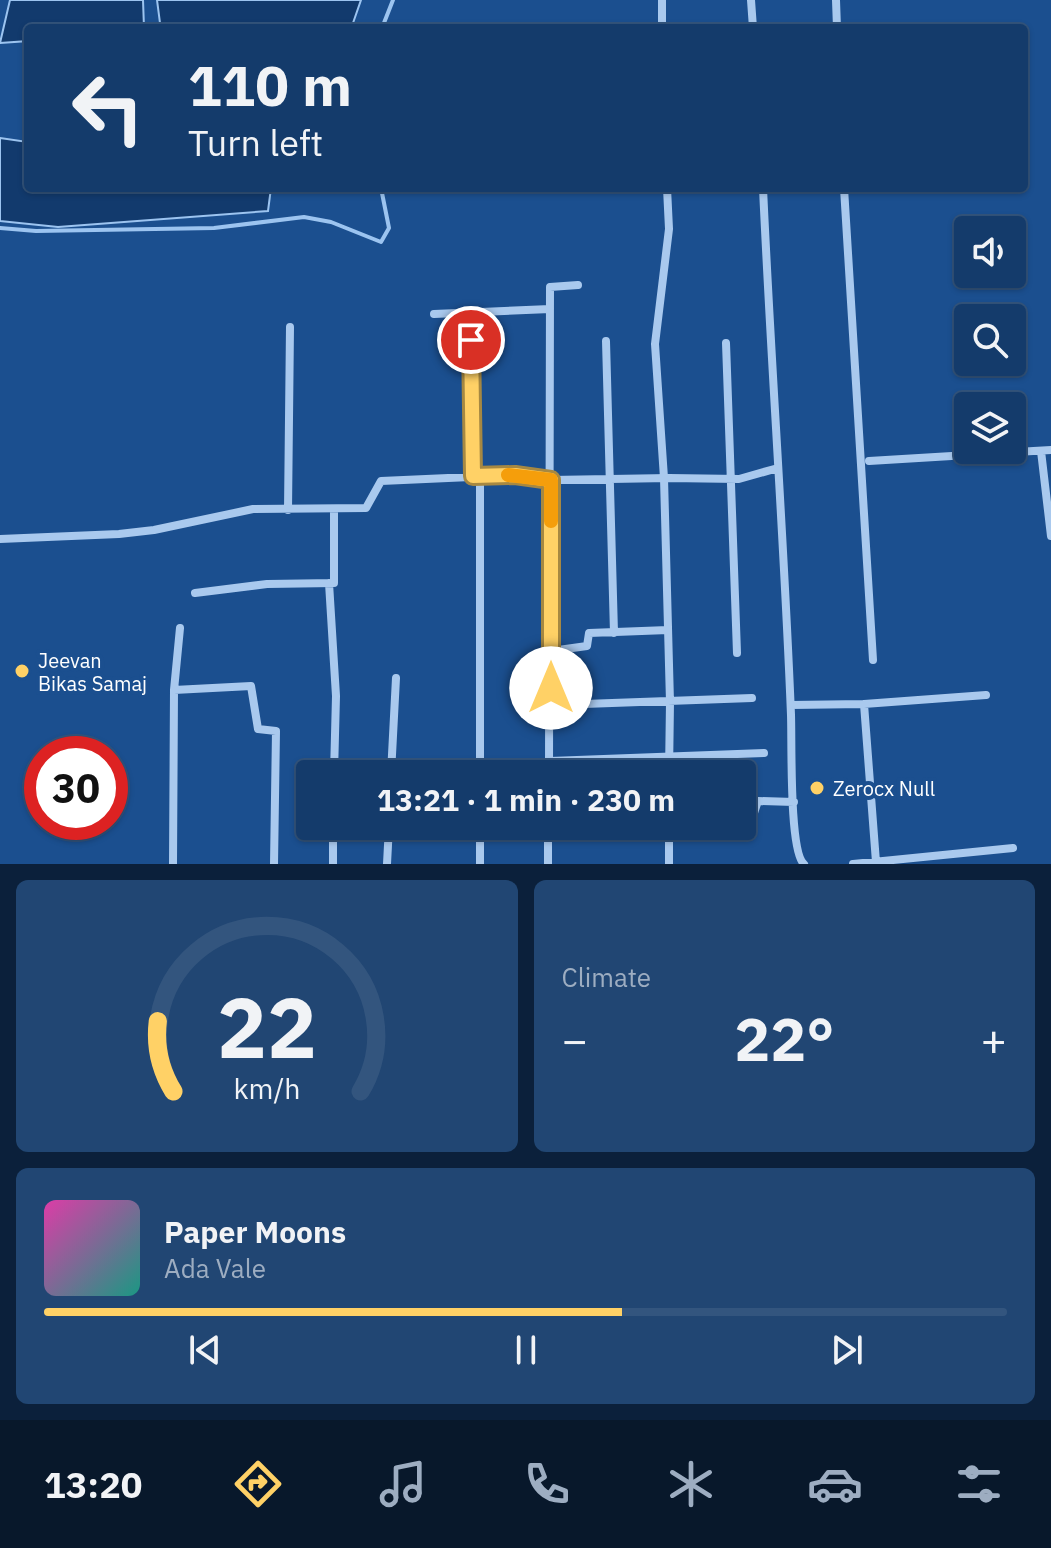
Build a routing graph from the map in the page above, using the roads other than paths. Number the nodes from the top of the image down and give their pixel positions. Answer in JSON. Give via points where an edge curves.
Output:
{"nodes":[{"id":1,"x":662,"y":0,"type":"edge"},
{"id":2,"x":751,"y":0,"type":"edge"},
{"id":3,"x":836,"y":0,"type":"edge"},
{"id":4,"x":662,"y":24,"type":"edge"},
{"id":5,"x":753,"y":24,"type":"edge"},
{"id":6,"x":837,"y":24,"type":"edge"},
{"id":7,"x":667,"y":192,"type":"edge"},
{"id":8,"x":763,"y":192,"type":"edge"},
{"id":9,"x":844,"y":192,"type":"edge"},
{"id":10,"x":578,"y":285,"type":"dead end"},
{"id":11,"x":550,"y":309,"type":"junction"},
{"id":12,"x":470,"y":313,"type":"junction"},
{"id":13,"x":434,"y":314,"type":"dead end"},
{"id":14,"x":290,"y":327,"type":"dead end"},
{"id":15,"x":606,"y":341,"type":"dead end"},
{"id":16,"x":726,"y":343,"type":"dead end"},
{"id":17,"x":1046,"y":450,"type":"edge"},
{"id":18,"x":869,"y":461,"type":"dead end"},
{"id":19,"x":778,"y":468,"type":"junction"},
{"id":20,"x":477,"y":476,"type":"junction"},
{"id":21,"x":664,"y":478,"type":"junction"},
{"id":22,"x":730,"y":479,"type":"junction"},
{"id":23,"x":551,"y":480,"type":"junction"},
{"id":24,"x":611,"y":481,"type":"junction"},
{"id":25,"x":334,"y":509,"type":"junction"},
{"id":26,"x":288,"y":510,"type":"junction"},
{"id":27,"x":1051,"y":536,"type":"edge"},
{"id":28,"x":0,"y":539,"type":"edge"},
{"id":29,"x":329,"y":583,"type":"junction"},
{"id":30,"x":195,"y":593,"type":"dead end"},
{"id":31,"x":180,"y":628,"type":"dead end"},
{"id":32,"x":668,"y":630,"type":"junction"},
{"id":33,"x":614,"y":633,"type":"junction"},
{"id":34,"x":551,"y":651,"type":"junction"},
{"id":35,"x":737,"y":653,"type":"dead end"},
{"id":36,"x":873,"y":660,"type":"dead end"},
{"id":37,"x":396,"y":678,"type":"dead end"},
{"id":38,"x":174,"y":690,"type":"junction"},
{"id":39,"x":986,"y":695,"type":"dead end"},
{"id":40,"x":752,"y":698,"type":"dead end"},
{"id":41,"x":670,"y":702,"type":"junction"},
{"id":42,"x":584,"y":704,"type":"dead end"},
{"id":43,"x":864,"y":704,"type":"junction"},
{"id":44,"x":791,"y":705,"type":"junction"},
{"id":45,"x":764,"y":753,"type":"dead end"},
{"id":46,"x":669,"y":758,"type":"junction"},
{"id":47,"x":334,"y":760,"type":"edge"},
{"id":48,"x":392,"y":760,"type":"edge"},
{"id":49,"x":480,"y":760,"type":"edge"},
{"id":50,"x":550,"y":760,"type":"edge"},
{"id":51,"x":590,"y":760,"type":"edge"},
{"id":52,"x":794,"y":802,"type":"junction"},
{"id":53,"x":756,"y":807,"type":"edge"},
{"id":54,"x":333,"y":840,"type":"edge"},
{"id":55,"x":388,"y":840,"type":"edge"},
{"id":56,"x":480,"y":840,"type":"edge"},
{"id":57,"x":548,"y":840,"type":"edge"},
{"id":58,"x":669,"y":840,"type":"edge"},
{"id":59,"x":1013,"y":848,"type":"dead end"},
{"id":60,"x":876,"y":862,"type":"junction"},
{"id":61,"x":799,"y":863,"type":"edge"},
{"id":62,"x":173,"y":864,"type":"edge"},
{"id":63,"x":274,"y":864,"type":"edge"},
{"id":64,"x":333,"y":864,"type":"edge"},
{"id":65,"x":387,"y":864,"type":"edge"},
{"id":66,"x":480,"y":864,"type":"edge"},
{"id":67,"x":548,"y":864,"type":"edge"},
{"id":68,"x":669,"y":864,"type":"edge"},
{"id":69,"x":853,"y":864,"type":"edge"}],
"edges":[{"from":1,"to":4,"type":"street"},
{"from":2,"to":5,"type":"street"},
{"from":3,"to":6,"type":"street"},
{"from":7,"to":21,"type":"street","via":[[669,229],[655,344]]},
{"from":8,"to":19,"type":"street"},
{"from":9,"to":36,"type":"street"},
{"from":10,"to":11,"type":"street","via":[[550,287]]},
{"from":11,"to":12,"type":"street"},
{"from":11,"to":23,"type":"street"},
{"from":12,"to":13,"type":"street"},
{"from":12,"to":20,"type":"street"},
{"from":14,"to":26,"type":"street"},
{"from":15,"to":24,"type":"street"},
{"from":16,"to":22,"type":"street"},
{"from":17,"to":18,"type":"street"},
{"from":17,"to":27,"type":"street"},
{"from":19,"to":22,"type":"street"},
{"from":19,"to":44,"type":"street"},
{"from":20,"to":23,"type":"street"},
{"from":20,"to":25,"type":"street","via":[[381,481],[366,508]]},
{"from":20,"to":49,"type":"street"},
{"from":21,"to":22,"type":"street"},
{"from":21,"to":24,"type":"street"},
{"from":21,"to":32,"type":"street"},
{"from":22,"to":35,"type":"street"},
{"from":23,"to":24,"type":"street"},
{"from":23,"to":34,"type":"street"},
{"from":24,"to":33,"type":"street"},
{"from":25,"to":26,"type":"street"},
{"from":25,"to":29,"type":"street","via":[[334,583]]},
{"from":26,"to":28,"type":"street","via":[[253,509],[119,534]]},
{"from":29,"to":30,"type":"street"},
{"from":29,"to":47,"type":"street"},
{"from":31,"to":38,"type":"street"},
{"from":32,"to":33,"type":"street"},
{"from":32,"to":41,"type":"street"},
{"from":33,"to":34,"type":"street","via":[[589,633],[587,646]]},
{"from":34,"to":50,"type":"street"},
{"from":37,"to":48,"type":"street"},
{"from":38,"to":62,"type":"street"},
{"from":38,"to":63,"type":"street","via":[[251,686],[258,729],[276,731]]},
{"from":39,"to":43,"type":"street"},
{"from":40,"to":41,"type":"street"},
{"from":41,"to":42,"type":"street"},
{"from":41,"to":46,"type":"street"},
{"from":43,"to":44,"type":"street"},
{"from":43,"to":60,"type":"street"},
{"from":44,"to":52,"type":"street"},
{"from":45,"to":46,"type":"street"},
{"from":46,"to":51,"type":"street"},
{"from":52,"to":53,"type":"street","via":[[758,801]]},
{"from":52,"to":61,"type":"street"},
{"from":54,"to":64,"type":"street"},
{"from":55,"to":65,"type":"street"},
{"from":56,"to":66,"type":"street"},
{"from":57,"to":67,"type":"street"},
{"from":58,"to":68,"type":"street"},
{"from":59,"to":60,"type":"street"},
{"from":60,"to":69,"type":"street"}]}
